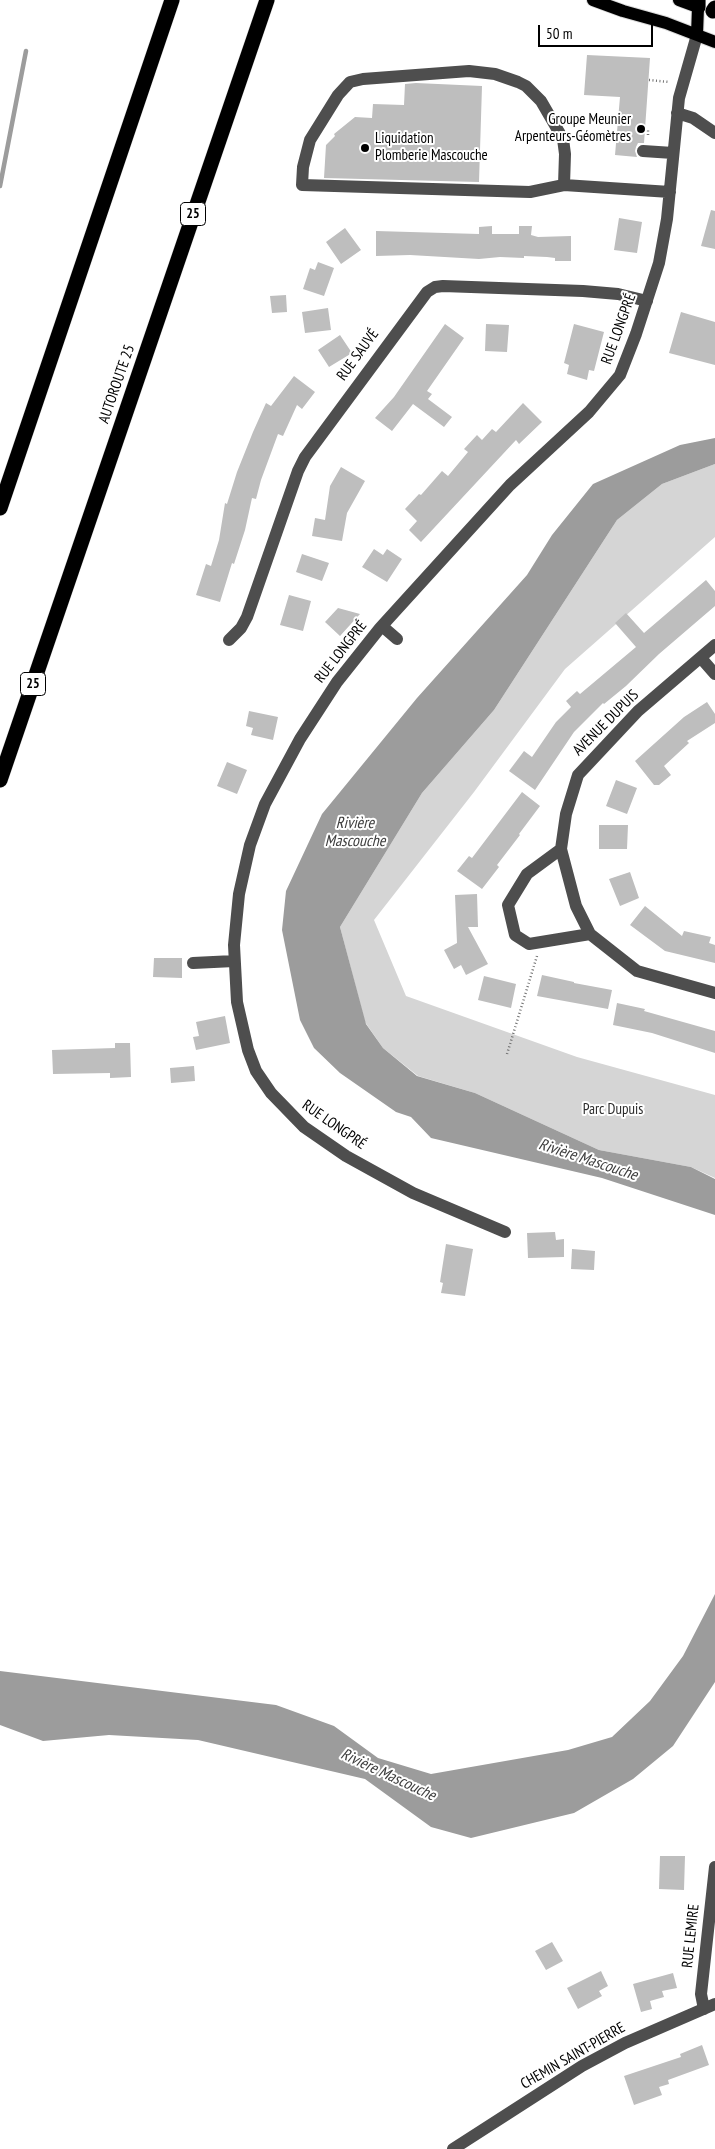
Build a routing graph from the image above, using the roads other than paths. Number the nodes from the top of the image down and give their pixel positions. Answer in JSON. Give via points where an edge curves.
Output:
{"nodes":[{"id":1,"x":172,"y":0,"type":"edge"},
{"id":2,"x":267,"y":0,"type":"edge"},
{"id":3,"x":593,"y":0,"type":"edge"},
{"id":4,"x":679,"y":0,"type":"edge"},
{"id":5,"x":698,"y":3,"type":"edge"},
{"id":6,"x":714,"y":11,"type":"edge"},
{"id":7,"x":697,"y":35,"type":"junction"},
{"id":8,"x":715,"y":42,"type":"edge"},
{"id":9,"x":677,"y":113,"type":"junction"},
{"id":10,"x":715,"y":134,"type":"edge"},
{"id":11,"x":645,"y":147,"type":"road end"},
{"id":12,"x":673,"y":153,"type":"junction"},
{"id":13,"x":564,"y":185,"type":"junction"},
{"id":14,"x":670,"y":192,"type":"junction"},
{"id":15,"x":647,"y":300,"type":"junction"},
{"id":16,"x":0,"y":508,"type":"edge"},
{"id":17,"x":382,"y":626,"type":"junction"},
{"id":18,"x":398,"y":639,"type":"dead end"},
{"id":19,"x":228,"y":640,"type":"dead end"},
{"id":20,"x":715,"y":645,"type":"edge"},
{"id":21,"x":701,"y":658,"type":"junction"},
{"id":22,"x":715,"y":674,"type":"edge"},
{"id":23,"x":0,"y":780,"type":"edge"},
{"id":24,"x":561,"y":849,"type":"junction"},
{"id":25,"x":590,"y":934,"type":"junction"},
{"id":26,"x":234,"y":961,"type":"junction"},
{"id":27,"x":193,"y":963,"type":"dead end"},
{"id":28,"x":715,"y":993,"type":"edge"},
{"id":29,"x":505,"y":1232,"type":"dead end"},
{"id":30,"x":715,"y":1867,"type":"edge"},
{"id":31,"x":710,"y":2006,"type":"edge"},
{"id":32,"x":454,"y":2149,"type":"edge"}],
"edges":[{"from":1,"to":16,"type":"highway"},
{"from":2,"to":23,"type":"highway","name":"AUTOROUTE 25","number":"25"},
{"from":3,"to":7,"type":"main road"},
{"from":4,"to":5,"type":"main road"},
{"from":5,"to":6,"type":"street"},
{"from":5,"to":7,"type":"main road","name":"RUE LONGPRÉ"},
{"from":6,"to":7,"type":"main road","name":"RUE LONGPRÉ"},
{"from":7,"to":8,"type":"main road"},
{"from":7,"to":9,"type":"street","name":"RUE LONGPRÉ"},
{"from":9,"to":10,"type":"street","via":[[692,118]]},
{"from":9,"to":12,"type":"street","name":"RUE LONGPRÉ"},
{"from":11,"to":12,"type":"street"},
{"from":12,"to":14,"type":"street","name":"RUE LONGPRÉ"},
{"from":13,"to":13,"type":"street","via":[[563,139],[541,101],[518,82],[495,74],[469,71],[350,82],[338,94],[313,133],[302,180],[302,185],[530,192]]},
{"from":13,"to":14,"type":"street"},
{"from":14,"to":15,"type":"street","name":"RUE LONGPRÉ","via":[[662,249]]},
{"from":15,"to":17,"type":"street","name":"RUE LONGPRÉ","via":[[625,366],[615,384],[510,485]]},
{"from":15,"to":19,"type":"street","name":"RUE SAUVÉ","via":[[583,291],[443,286],[430,289],[305,457],[247,617]]},
{"from":17,"to":18,"type":"street"},
{"from":17,"to":26,"type":"street","name":"RUE LONGPRÉ","via":[[347,668],[300,738],[265,804],[242,878]]},
{"from":20,"to":21,"type":"street","name":"AVENUE DUPUIS"},
{"from":21,"to":22,"type":"street"},
{"from":21,"to":24,"type":"street","name":"AVENUE DUPUIS","via":[[638,711],[578,775],[566,814]]},
{"from":24,"to":25,"type":"street","name":"AVENUE DUPUIS","via":[[576,906]]},
{"from":24,"to":25,"type":"street","via":[[527,874],[508,904],[516,935],[529,944]]},
{"from":25,"to":28,"type":"street","name":"AVENUE DUPUIS","via":[[637,971]]},
{"from":26,"to":27,"type":"street"},
{"from":26,"to":29,"type":"street","name":"RUE LONGPRÉ","via":[[237,1002],[248,1050],[270,1093],[287,1111],[330,1145],[394,1183]]},
{"from":30,"to":31,"type":"street","name":"RUE LEMIRE","via":[[702,1994]]},
{"from":31,"to":32,"type":"street","name":"CHEMIN SAINT-PIERRE","via":[[625,2043],[582,2066]]}]}
